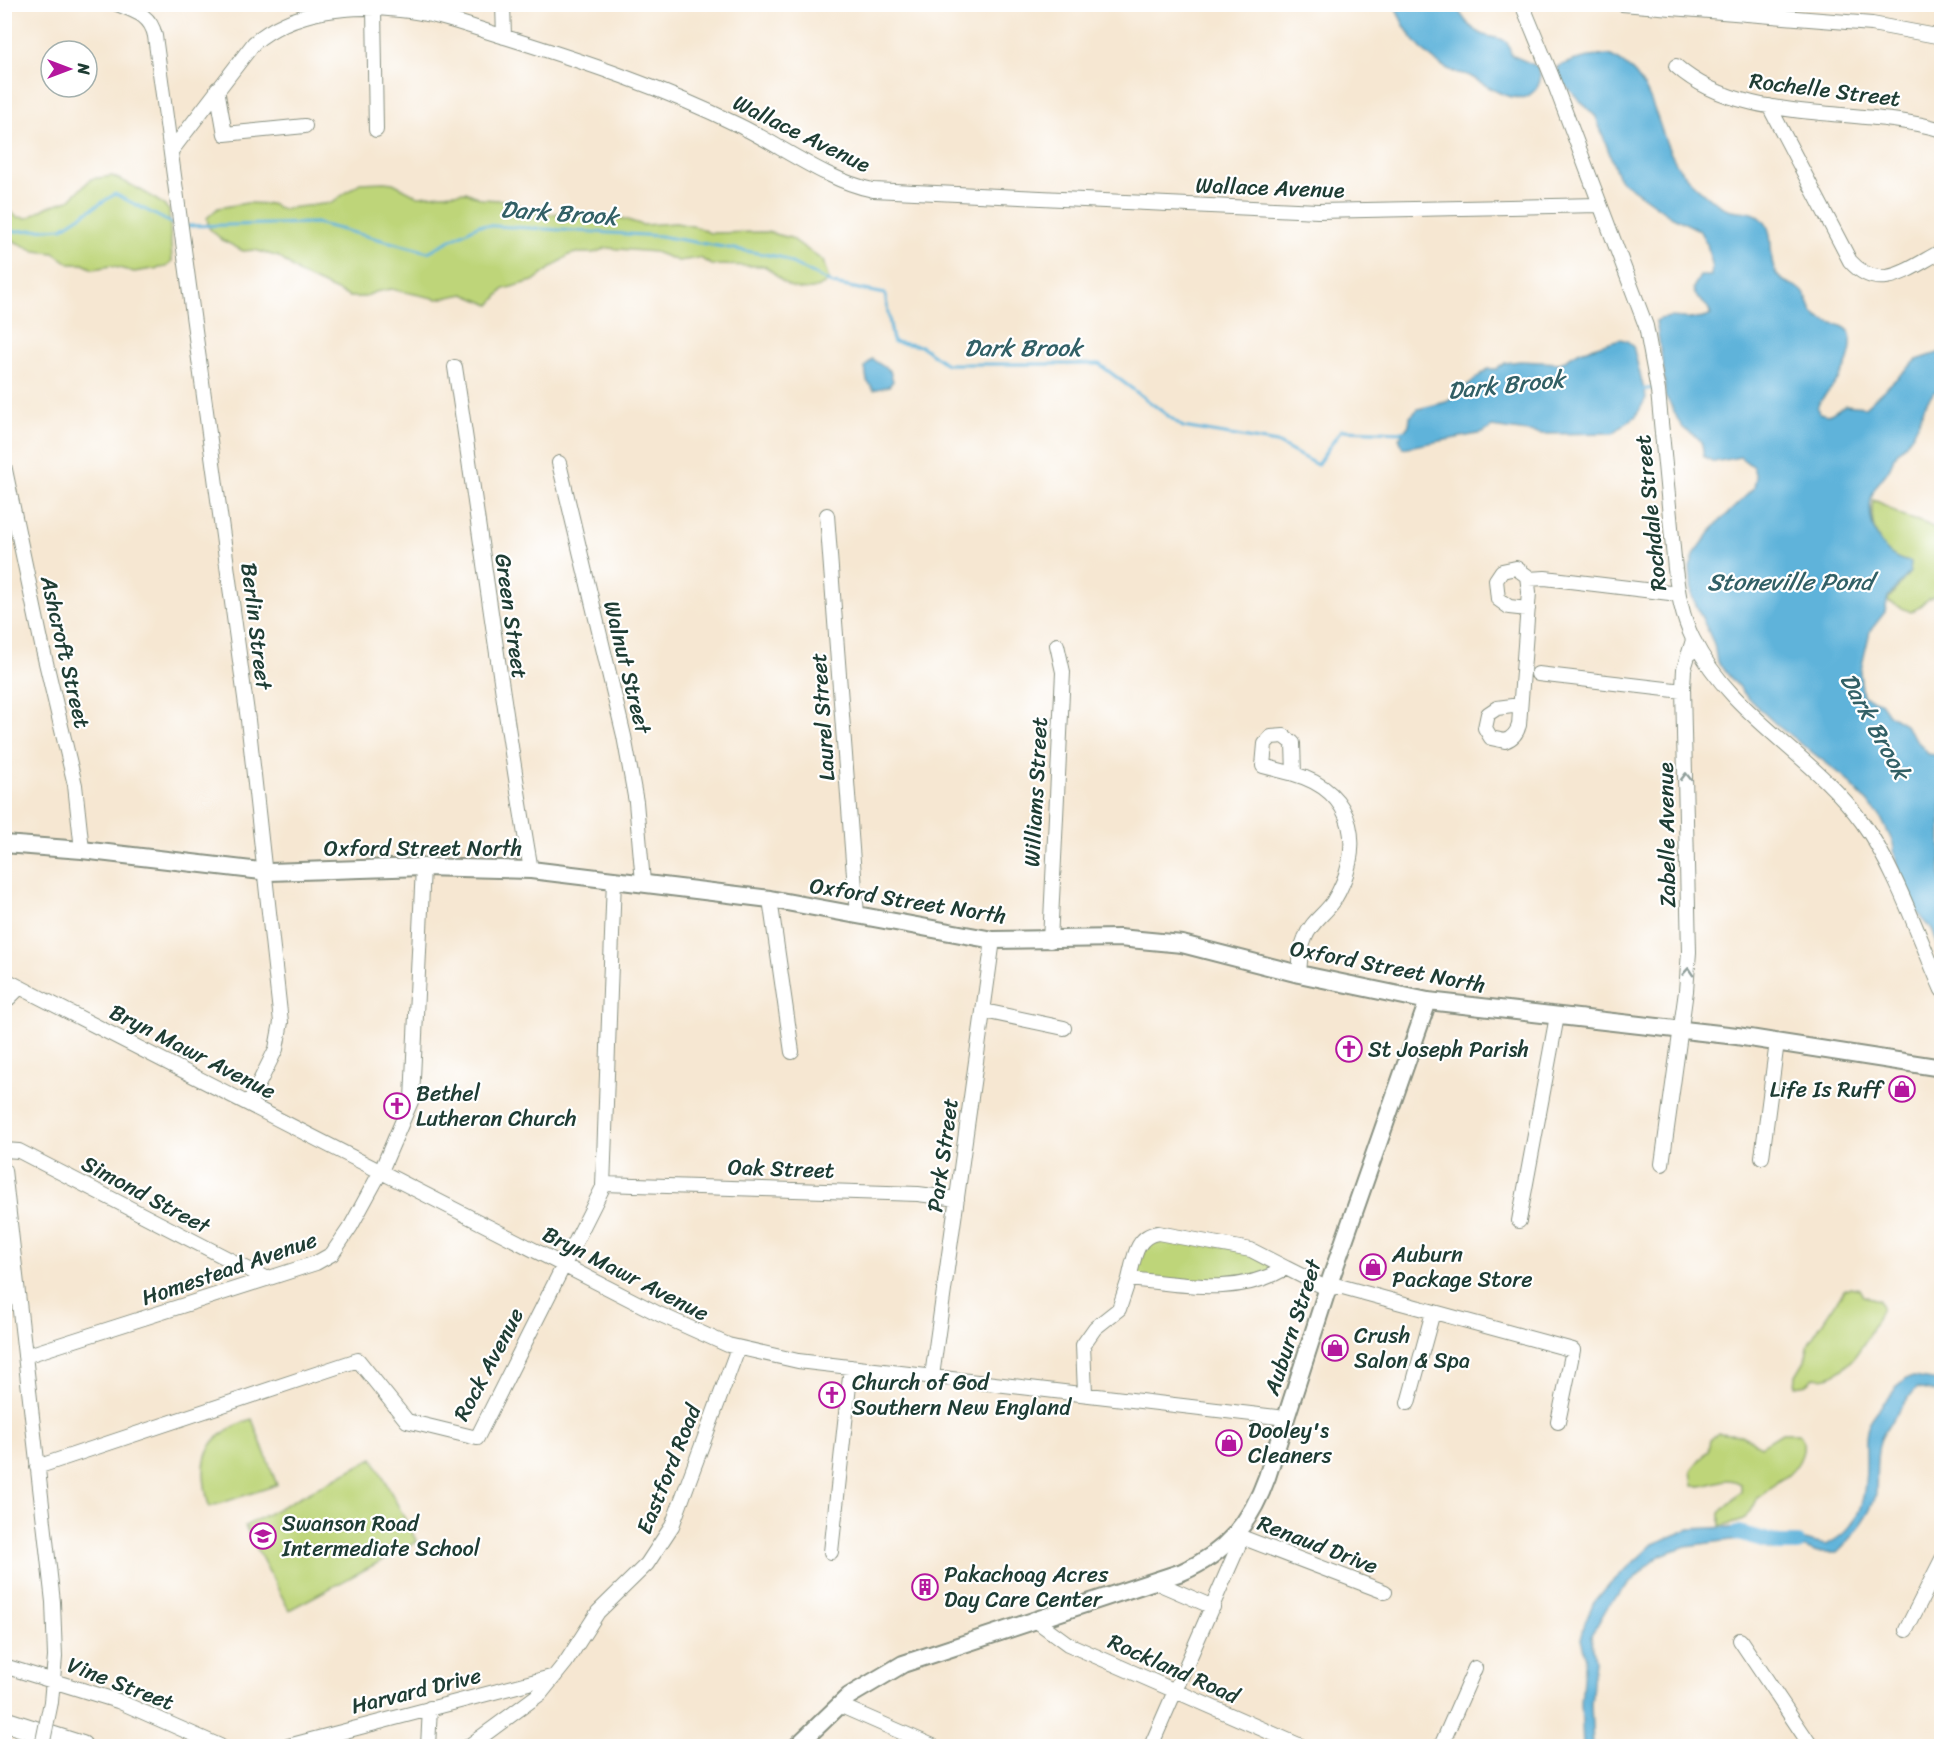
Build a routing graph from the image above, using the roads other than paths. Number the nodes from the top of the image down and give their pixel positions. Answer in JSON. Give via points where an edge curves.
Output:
{"nodes":[{"id":1,"x":117,"y":4,"type":"edge"},
{"id":2,"x":503,"y":4,"type":"edge"},
{"id":3,"x":1522,"y":4,"type":"edge"},
{"id":4,"x":1622,"y":4,"type":"edge"},
{"id":5,"x":375,"y":9,"type":"junction"},
{"id":6,"x":504,"y":37,"type":"junction"},
{"id":7,"x":1941,"y":37,"type":"edge"},
{"id":8,"x":1676,"y":66,"type":"dead end"},
{"id":9,"x":217,"y":89,"type":"junction"},
{"id":10,"x":1769,"y":106,"type":"junction"},
{"id":11,"x":305,"y":126,"type":"dead end"},
{"id":12,"x":376,"y":130,"type":"dead end"},
{"id":13,"x":1941,"y":130,"type":"edge"},
{"id":14,"x":172,"y":150,"type":"junction"},
{"id":15,"x":1599,"y":205,"type":"junction"},
{"id":16,"x":1941,"y":251,"type":"edge"},
{"id":17,"x":455,"y":368,"type":"dead end"},
{"id":18,"x":558,"y":463,"type":"dead end"},
{"id":19,"x":4,"y":465,"type":"edge"},
{"id":20,"x":827,"y":515,"type":"dead end"},
{"id":21,"x":1528,"y":579,"type":"junction"},
{"id":22,"x":1678,"y":594,"type":"junction"},
{"id":23,"x":1528,"y":609,"type":"junction"},
{"id":24,"x":1693,"y":640,"type":"junction"},
{"id":25,"x":1057,"y":645,"type":"dead end"},
{"id":26,"x":1538,"y":674,"type":"dead end"},
{"id":27,"x":1683,"y":692,"type":"junction"},
{"id":28,"x":1520,"y":705,"type":"dead end"},
{"id":29,"x":1294,"y":774,"type":"dead end"},
{"id":30,"x":4,"y":844,"type":"edge"},
{"id":31,"x":82,"y":850,"type":"junction"},
{"id":32,"x":423,"y":867,"type":"junction"},
{"id":33,"x":531,"y":870,"type":"junction"},
{"id":34,"x":266,"y":872,"type":"junction"},
{"id":35,"x":614,"y":879,"type":"junction"},
{"id":36,"x":643,"y":882,"type":"junction"},
{"id":37,"x":770,"y":900,"type":"junction"},
{"id":38,"x":857,"y":915,"type":"junction"},
{"id":39,"x":993,"y":940,"type":"junction"},
{"id":40,"x":1050,"y":941,"type":"junction"},
{"id":41,"x":1299,"y":974,"type":"junction"},
{"id":42,"x":4,"y":979,"type":"edge"},
{"id":43,"x":20,"y":987,"type":"junction"},
{"id":44,"x":1941,"y":990,"type":"edge"},
{"id":45,"x":1428,"y":1001,"type":"junction"},
{"id":46,"x":4,"y":1003,"type":"edge"},
{"id":47,"x":984,"y":1011,"type":"junction"},
{"id":48,"x":1557,"y":1016,"type":"junction"},
{"id":49,"x":1064,"y":1028,"type":"dead end"},
{"id":50,"x":1680,"y":1030,"type":"junction"},
{"id":51,"x":1777,"y":1042,"type":"junction"},
{"id":52,"x":792,"y":1052,"type":"dead end"},
{"id":53,"x":1941,"y":1068,"type":"edge"},
{"id":54,"x":249,"y":1103,"type":"junction"},
{"id":55,"x":4,"y":1150,"type":"edge"},
{"id":56,"x":1762,"y":1157,"type":"dead end"},
{"id":57,"x":1662,"y":1164,"type":"dead end"},
{"id":58,"x":4,"y":1170,"type":"edge"},
{"id":59,"x":381,"y":1171,"type":"junction"},
{"id":60,"x":603,"y":1184,"type":"junction"},
{"id":61,"x":957,"y":1199,"type":"junction"},
{"id":62,"x":1519,"y":1221,"type":"dead end"},
{"id":63,"x":563,"y":1265,"type":"junction"},
{"id":64,"x":1286,"y":1268,"type":"junction"},
{"id":65,"x":267,"y":1279,"type":"junction"},
{"id":66,"x":1129,"y":1279,"type":"junction"},
{"id":67,"x":1328,"y":1289,"type":"junction"},
{"id":68,"x":1433,"y":1312,"type":"junction"},
{"id":69,"x":738,"y":1348,"type":"junction"},
{"id":70,"x":25,"y":1356,"type":"junction"},
{"id":71,"x":851,"y":1367,"type":"junction"},
{"id":72,"x":932,"y":1376,"type":"junction"},
{"id":73,"x":1085,"y":1393,"type":"junction"},
{"id":74,"x":1408,"y":1403,"type":"dead end"},
{"id":75,"x":1286,"y":1418,"type":"junction"},
{"id":76,"x":1558,"y":1422,"type":"dead end"},
{"id":77,"x":37,"y":1467,"type":"junction"},
{"id":78,"x":1236,"y":1535,"type":"junction"},
{"id":79,"x":831,"y":1552,"type":"dead end"},
{"id":80,"x":1941,"y":1559,"type":"edge"},
{"id":81,"x":1155,"y":1582,"type":"junction"},
{"id":82,"x":1385,"y":1592,"type":"dead end"},
{"id":83,"x":1213,"y":1606,"type":"junction"},
{"id":84,"x":1034,"y":1619,"type":"junction"},
{"id":85,"x":1906,"y":1630,"type":"dead end"},
{"id":86,"x":1740,"y":1640,"type":"dead end"},
{"id":87,"x":4,"y":1666,"type":"edge"},
{"id":88,"x":1474,"y":1668,"type":"dead end"},
{"id":89,"x":555,"y":1676,"type":"junction"},
{"id":90,"x":54,"y":1679,"type":"junction"},
{"id":91,"x":1175,"y":1691,"type":"junction"},
{"id":92,"x":839,"y":1705,"type":"junction"},
{"id":93,"x":430,"y":1708,"type":"junction"},
{"id":94,"x":4,"y":1721,"type":"edge"},
{"id":95,"x":42,"y":1746,"type":"edge"},
{"id":96,"x":82,"y":1746,"type":"edge"},
{"id":97,"x":220,"y":1746,"type":"edge"},
{"id":98,"x":288,"y":1746,"type":"edge"},
{"id":99,"x":428,"y":1746,"type":"edge"},
{"id":100,"x":469,"y":1746,"type":"edge"},
{"id":101,"x":796,"y":1746,"type":"edge"},
{"id":102,"x":933,"y":1746,"type":"edge"},
{"id":103,"x":1151,"y":1746,"type":"edge"},
{"id":104,"x":1301,"y":1746,"type":"edge"},
{"id":105,"x":1440,"y":1746,"type":"edge"},
{"id":106,"x":1811,"y":1746,"type":"edge"}],
"edges":[{"from":1,"to":14,"type":"street","name":"Berlin Street","via":[[145,17],[154,28]]},
{"from":2,"to":6,"type":"street"},
{"from":3,"to":15,"type":"street","name":"Rochdale Street"},
{"from":4,"to":7,"type":"street","via":[[1878,25]]},
{"from":5,"to":6,"type":"street","name":"Wallace Avenue","via":[[426,14]]},
{"from":5,"to":9,"type":"street","name":"Wallace Avenue","via":[[321,13],[270,29]]},
{"from":5,"to":12,"type":"street"},
{"from":6,"to":15,"type":"street","name":"Wallace Avenue","via":[[664,91],[739,125],[844,181],[873,190],[1318,212]]},
{"from":8,"to":10,"type":"street","name":"Rochelle Street","via":[[1707,88]]},
{"from":9,"to":11,"type":"street","via":[[225,134]]},
{"from":9,"to":14,"type":"street","name":"Wallace Avenue"},
{"from":10,"to":13,"type":"street","name":"Rochelle Street","via":[[1883,117]]},
{"from":10,"to":16,"type":"street","via":[[1850,261],[1861,272],[1891,278]]},
{"from":14,"to":34,"type":"street","name":"Berlin Street"},
{"from":15,"to":22,"type":"street","name":"Rochdale Street","via":[[1641,311],[1658,386]]},
{"from":17,"to":33,"type":"street","name":"Green Street"},
{"from":18,"to":36,"type":"street","name":"Walnut Street","via":[[624,736],[636,802]]},
{"from":19,"to":31,"type":"street","name":"Ashcroft Street","via":[[75,785]]},
{"from":20,"to":38,"type":"street","name":"Laurel Street"},
{"from":21,"to":22,"type":"street"},
{"from":21,"to":23,"type":"street"},
{"from":21,"to":23,"type":"street","via":[[1522,571],[1509,568],[1498,577],[1496,589],[1498,599],[1506,606]]},
{"from":22,"to":24,"type":"street","name":"Rochdale Street"},
{"from":23,"to":28,"type":"street"},
{"from":24,"to":27,"type":"street","name":"Zabelle Avenue","via":[[1684,669]]},
{"from":24,"to":44,"type":"street","name":"Rochdale Street","via":[[1731,694],[1821,777],[1861,820],[1893,879]]},
{"from":25,"to":40,"type":"street","name":"Williams Street","via":[[1063,672]]},
{"from":26,"to":27,"type":"street"},
{"from":50,"to":27,"type":"street","name":"Zabelle Avenue","one_way":true,"via":[[1689,952]]},
{"from":29,"to":41,"type":"street","via":[[1320,785],[1340,803],[1352,841],[1344,880],[1331,905],[1312,923],[1305,937]]},
{"from":30,"to":31,"type":"main road","name":"Oxford Street North"},
{"from":31,"to":34,"type":"main road","name":"Oxford Street North"},
{"from":32,"to":33,"type":"main road","name":"Oxford Street North"},
{"from":32,"to":34,"type":"main road","name":"Oxford Street North"},
{"from":32,"to":59,"type":"street","name":"Homestead Avenue","via":[[414,1088]]},
{"from":33,"to":35,"type":"main road","name":"Oxford Street North"},
{"from":34,"to":54,"type":"street","name":"Berlin Street","via":[[281,1022],[276,1048]]},
{"from":35,"to":36,"type":"main road","name":"Oxford Street North"},
{"from":35,"to":60,"type":"street","name":"Rock Avenue"},
{"from":36,"to":37,"type":"main road","name":"Oxford Street North"},
{"from":37,"to":38,"type":"main road","name":"Oxford Street North"},
{"from":37,"to":52,"type":"street"},
{"from":38,"to":39,"type":"main road","name":"Oxford Street North"},
{"from":39,"to":40,"type":"main road","name":"Oxford Street North"},
{"from":39,"to":47,"type":"street","name":"Park Street"},
{"from":40,"to":41,"type":"main road","name":"Oxford Street North","via":[[1119,939],[1182,944]]},
{"from":41,"to":45,"type":"main road","name":"Oxford Street North"},
{"from":42,"to":43,"type":"street","name":"Bryn Mawr Avenue"},
{"from":43,"to":46,"type":"street"},
{"from":43,"to":54,"type":"street","name":"Bryn Mawr Avenue"},
{"from":45,"to":48,"type":"main road","name":"Oxford Street North"},
{"from":45,"to":67,"type":"main road","name":"Auburn Street"},
{"from":47,"to":49,"type":"street"},
{"from":47,"to":61,"type":"street","name":"Park Street"},
{"from":48,"to":50,"type":"main road","name":"Oxford Street North"},
{"from":48,"to":62,"type":"street"},
{"from":50,"to":51,"type":"main road","name":"Oxford Street North"},
{"from":50,"to":57,"type":"street","name":"Zabelle Avenue"},
{"from":51,"to":53,"type":"main road","name":"Oxford Street North"},
{"from":51,"to":56,"type":"street"},
{"from":54,"to":59,"type":"street","name":"Bryn Mawr Avenue"},
{"from":55,"to":65,"type":"street","name":"Simond Street","via":[[19,1151]]},
{"from":58,"to":70,"type":"street"},
{"from":59,"to":63,"type":"street","name":"Bryn Mawr Avenue"},
{"from":59,"to":65,"type":"street","name":"Homestead Avenue","via":[[328,1258]]},
{"from":60,"to":61,"type":"street","name":"Oak Street","via":[[918,1194]]},
{"from":60,"to":63,"type":"street","name":"Rock Avenue","via":[[595,1207]]},
{"from":61,"to":72,"type":"street","name":"Park Street"},
{"from":63,"to":69,"type":"street","name":"Bryn Mawr Avenue","via":[[688,1329]]},
{"from":63,"to":77,"type":"street","name":"Rock Avenue","via":[[477,1438],[407,1421],[358,1360]]},
{"from":64,"to":66,"type":"street","via":[[1259,1282],[1235,1286]]},
{"from":64,"to":66,"type":"street","via":[[1251,1250],[1158,1233],[1140,1243]]},
{"from":64,"to":67,"type":"street"},
{"from":65,"to":70,"type":"street","name":"Homestead Avenue"},
{"from":66,"to":73,"type":"street","via":[[1119,1309],[1095,1328],[1083,1345]]},
{"from":67,"to":68,"type":"street","via":[[1339,1286]]},
{"from":67,"to":75,"type":"main road","name":"Auburn Street"},
{"from":68,"to":74,"type":"street"},
{"from":68,"to":76,"type":"street","via":[[1573,1350]]},
{"from":69,"to":71,"type":"street","name":"Bryn Mawr Avenue"},
{"from":69,"to":89,"type":"street","name":"Eastford Road","via":[[663,1541],[641,1571],[600,1610]]},
{"from":70,"to":77,"type":"street"},
{"from":71,"to":72,"type":"street","name":"Bryn Mawr Avenue"},
{"from":71,"to":79,"type":"street"},
{"from":72,"to":73,"type":"street","name":"Bryn Mawr Avenue"},
{"from":73,"to":75,"type":"street","name":"Bryn Mawr Avenue"},
{"from":75,"to":78,"type":"main road","name":"Auburn Street","via":[[1260,1495]]},
{"from":77,"to":90,"type":"street","via":[[53,1602]]},
{"from":78,"to":81,"type":"main road","name":"Auburn Street","via":[[1207,1560]]},
{"from":78,"to":82,"type":"street","name":"Renaud Drive"},
{"from":78,"to":83,"type":"street","via":[[1238,1547]]},
{"from":80,"to":85,"type":"street"},
{"from":81,"to":83,"type":"street"},
{"from":81,"to":84,"type":"main road","name":"Auburn Street"},
{"from":83,"to":91,"type":"street"},
{"from":84,"to":91,"type":"street","name":"Rockland Road","via":[[1068,1644]]},
{"from":84,"to":92,"type":"main road","name":"Auburn Street","via":[[903,1664]]},
{"from":86,"to":106,"type":"street"},
{"from":87,"to":90,"type":"street","name":"Vine Street"},
{"from":88,"to":105,"type":"street"},
{"from":89,"to":93,"type":"street","name":"Harvard Drive"},
{"from":89,"to":100,"type":"street","name":"Eastford Road","via":[[523,1709]]},
{"from":90,"to":95,"type":"street","bridge":true},
{"from":90,"to":97,"type":"street","name":"Vine Street","via":[[128,1705]]},
{"from":91,"to":103,"type":"street"},
{"from":91,"to":104,"type":"street","name":"Rockland Road"},
{"from":92,"to":101,"type":"main road","name":"Auburn Street"},
{"from":92,"to":102,"type":"street"},
{"from":93,"to":98,"type":"street","name":"Harvard Drive"},
{"from":93,"to":99,"type":"street"},
{"from":94,"to":96,"type":"highway"}]}
